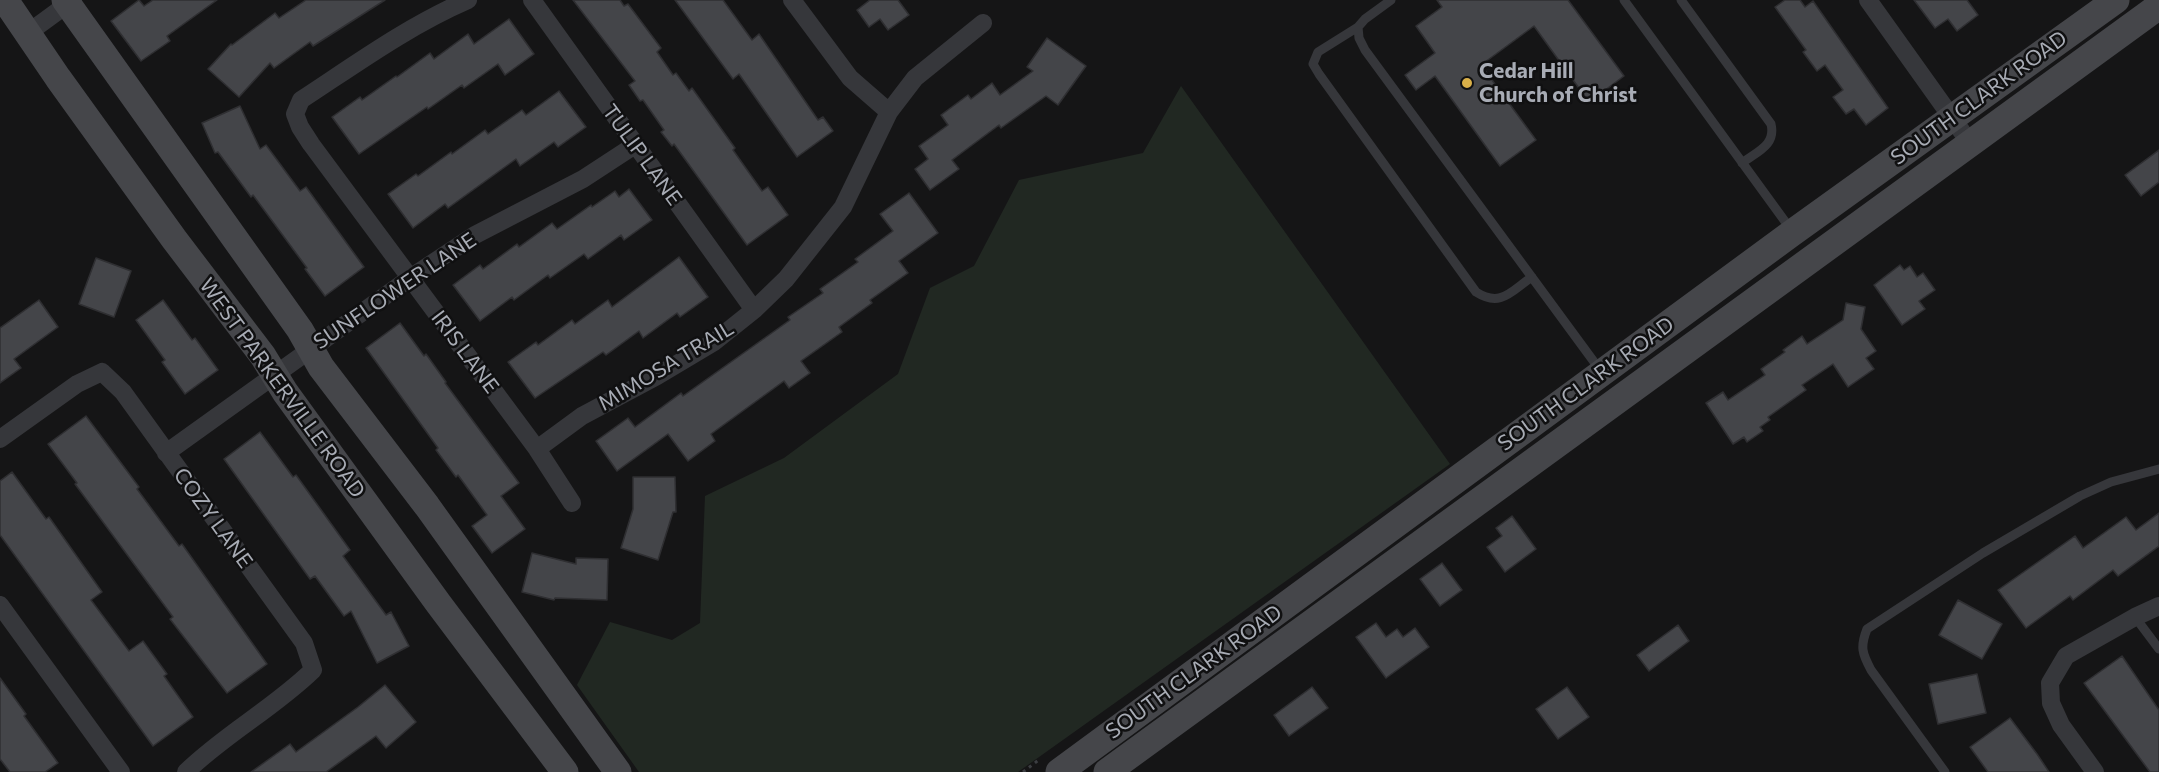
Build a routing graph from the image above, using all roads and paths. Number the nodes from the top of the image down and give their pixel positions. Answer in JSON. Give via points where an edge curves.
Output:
{"nodes":[{"id":1,"x":5,"y":0,"type":"edge"},
{"id":2,"x":468,"y":0,"type":"edge"},
{"id":3,"x":532,"y":0,"type":"edge"},
{"id":4,"x":792,"y":0,"type":"edge"},
{"id":5,"x":1391,"y":0,"type":"edge"},
{"id":6,"x":1624,"y":0,"type":"edge"},
{"id":7,"x":1681,"y":0,"type":"edge"},
{"id":8,"x":1868,"y":0,"type":"edge"},
{"id":9,"x":2116,"y":0,"type":"edge"},
{"id":10,"x":68,"y":1,"type":"edge"},
{"id":11,"x":2152,"y":11,"type":"edge"},
{"id":12,"x":983,"y":22,"type":"dead end"},
{"id":13,"x":1358,"y":27,"type":"junction"},
{"id":14,"x":28,"y":33,"type":"junction"},
{"id":15,"x":889,"y":112,"type":"junction"},
{"id":16,"x":1952,"y":117,"type":"junction"},
{"id":17,"x":1971,"y":143,"type":"junction"},
{"id":18,"x":635,"y":145,"type":"junction"},
{"id":19,"x":1742,"y":163,"type":"junction"},
{"id":20,"x":1792,"y":233,"type":"junction"},
{"id":21,"x":1812,"y":259,"type":"junction"},
{"id":22,"x":410,"y":278,"type":"junction"},
{"id":23,"x":1532,"y":278,"type":"junction"},
{"id":24,"x":754,"y":310,"type":"junction"},
{"id":25,"x":311,"y":349,"type":"junction"},
{"id":26,"x":1602,"y":372,"type":"junction"},
{"id":27,"x":274,"y":375,"type":"junction"},
{"id":28,"x":1622,"y":397,"type":"junction"},
{"id":29,"x":0,"y":439,"type":"edge"},
{"id":30,"x":537,"y":449,"type":"junction"},
{"id":31,"x":166,"y":453,"type":"junction"},
{"id":32,"x":2159,"y":469,"type":"edge"},
{"id":33,"x":572,"y":503,"type":"dead end"},
{"id":34,"x":0,"y":605,"type":"edge"},
{"id":35,"x":2159,"y":606,"type":"edge"},
{"id":36,"x":2136,"y":616,"type":"junction"},
{"id":37,"x":2159,"y":649,"type":"edge"},
{"id":38,"x":121,"y":772,"type":"edge"},
{"id":39,"x":186,"y":772,"type":"edge"},
{"id":40,"x":565,"y":772,"type":"edge"},
{"id":41,"x":618,"y":772,"type":"edge"},
{"id":42,"x":1059,"y":772,"type":"edge"},
{"id":43,"x":1107,"y":772,"type":"edge"},
{"id":44,"x":1946,"y":772,"type":"edge"},
{"id":45,"x":2095,"y":772,"type":"edge"}],
"edges":[{"from":1,"to":14,"type":"main road","name":"WEST PARKERVILLE ROAD"},
{"from":2,"to":22,"type":"street","name":"IRIS LANE","via":[[389,40],[301,100],[295,114],[311,144]]},
{"from":3,"to":18,"type":"street","name":"TULIP LANE"},
{"from":4,"to":15,"type":"street","via":[[850,78]]},
{"from":5,"to":13,"type":"lane"},
{"from":6,"to":19,"type":"lane"},
{"from":7,"to":19,"type":"lane","via":[[1771,124],[1770,143]]},
{"from":8,"to":16,"type":"street"},
{"from":9,"to":16,"type":"main road","name":"SOUTH CLARK ROAD"},
{"from":10,"to":14,"type":"street"},
{"from":10,"to":25,"type":"main road","name":"WEST PARKERVILLE ROAD"},
{"from":11,"to":17,"type":"main road","name":"SOUTH CLARK ROAD"},
{"from":12,"to":15,"type":"street","name":"MIMOSA TRAIL","via":[[915,78]]},
{"from":13,"to":23,"type":"lane","via":[[1365,50]]},
{"from":13,"to":23,"type":"lane","via":[[1318,52],[1313,64],[1318,74],[1476,292],[1498,300]]},
{"from":14,"to":27,"type":"main road","name":"WEST PARKERVILLE ROAD"},
{"from":15,"to":24,"type":"street","name":"MIMOSA TRAIL","via":[[843,207],[786,279]]},
{"from":16,"to":17,"type":"street"},
{"from":16,"to":20,"type":"main road","name":"SOUTH CLARK ROAD"},
{"from":17,"to":21,"type":"main road","name":"SOUTH CLARK ROAD"},
{"from":18,"to":22,"type":"street","name":"SUNFLOWER LANE","via":[[583,179],[475,235]]},
{"from":18,"to":24,"type":"street","name":"TULIP LANE"},
{"from":19,"to":20,"type":"lane"},
{"from":20,"to":21,"type":"main road"},
{"from":20,"to":26,"type":"main road","name":"SOUTH CLARK ROAD"},
{"from":21,"to":28,"type":"main road","name":"SOUTH CLARK ROAD"},
{"from":22,"to":25,"type":"street","name":"SUNFLOWER LANE"},
{"from":22,"to":30,"type":"street","name":"IRIS LANE"},
{"from":23,"to":26,"type":"lane"},
{"from":24,"to":30,"type":"street","name":"MIMOSA TRAIL","via":[[714,342],[582,416]]},
{"from":25,"to":27,"type":"street","name":"SUNFLOWER LANE"},
{"from":25,"to":41,"type":"main road","name":"WEST PARKERVILLE ROAD"},
{"from":26,"to":28,"type":"main road"},
{"from":26,"to":42,"type":"main road","name":"SOUTH CLARK ROAD"},
{"from":27,"to":31,"type":"street","name":"SUNFLOWER LANE"},
{"from":27,"to":40,"type":"main road","name":"WEST PARKERVILLE ROAD"},
{"from":28,"to":43,"type":"main road","name":"SOUTH CLARK ROAD"},
{"from":29,"to":31,"type":"street","name":"COZY LANE","via":[[77,384],[102,372],[123,392]]},
{"from":30,"to":33,"type":"street","name":"IRIS LANE"},
{"from":31,"to":39,"type":"street","name":"COZY LANE","via":[[304,643],[313,670]]},
{"from":32,"to":44,"type":"lane","via":[[2111,482],[2080,496],[1983,553],[1867,629],[1861,643],[1871,670]]},
{"from":34,"to":38,"type":"street"},
{"from":35,"to":36,"type":"street"},
{"from":36,"to":37,"type":"lane"},
{"from":36,"to":45,"type":"street","via":[[2066,656],[2050,683],[2051,703],[2061,725]]}]}
